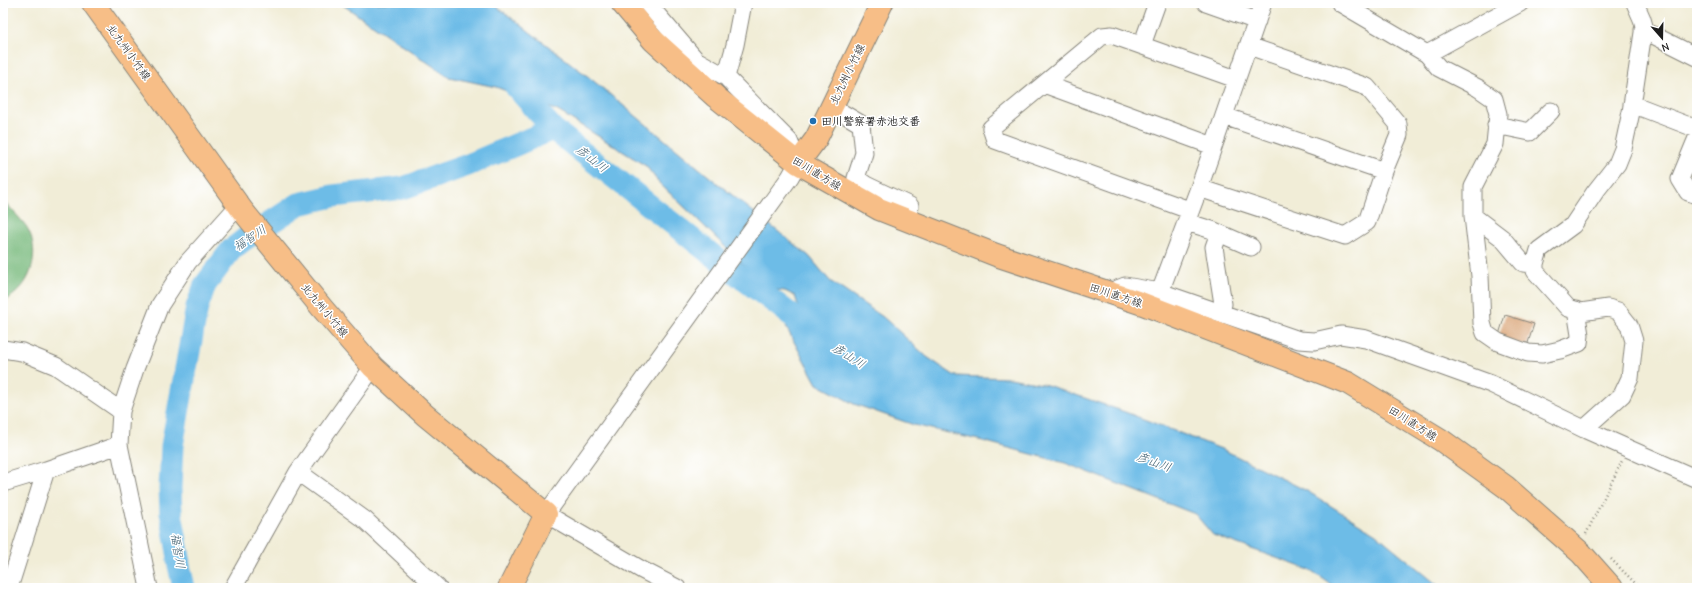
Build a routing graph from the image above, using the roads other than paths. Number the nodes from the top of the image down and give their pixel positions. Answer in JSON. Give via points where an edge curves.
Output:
{"nodes":[{"id":1,"x":93,"y":3,"type":"edge"},
{"id":2,"x":622,"y":3,"type":"edge"},
{"id":3,"x":647,"y":3,"type":"edge"},
{"id":4,"x":743,"y":3,"type":"edge"},
{"id":5,"x":882,"y":3,"type":"edge"},
{"id":6,"x":1157,"y":3,"type":"edge"},
{"id":7,"x":1206,"y":3,"type":"edge"},
{"id":8,"x":1263,"y":3,"type":"edge"},
{"id":9,"x":1340,"y":3,"type":"edge"},
{"id":10,"x":1520,"y":3,"type":"edge"},
{"id":11,"x":1635,"y":4,"type":"edge"},
{"id":12,"x":1257,"y":21,"type":"junction"},
{"id":13,"x":1643,"y":30,"type":"junction"},
{"id":14,"x":1142,"y":45,"type":"junction"},
{"id":15,"x":1249,"y":46,"type":"junction"},
{"id":16,"x":1427,"y":54,"type":"junction"},
{"id":17,"x":1697,"y":57,"type":"edge"},
{"id":18,"x":726,"y":77,"type":"junction"},
{"id":19,"x":1236,"y":79,"type":"junction"},
{"id":20,"x":1044,"y":84,"type":"junction"},
{"id":21,"x":1632,"y":104,"type":"junction"},
{"id":22,"x":832,"y":107,"type":"junction"},
{"id":23,"x":1551,"y":112,"type":"dead end"},
{"id":24,"x":1224,"y":116,"type":"junction"},
{"id":25,"x":1496,"y":125,"type":"junction"},
{"id":26,"x":1697,"y":129,"type":"edge"},
{"id":27,"x":1697,"y":138,"type":"edge"},
{"id":28,"x":1213,"y":146,"type":"junction"},
{"id":29,"x":794,"y":170,"type":"junction"},
{"id":30,"x":1384,"y":171,"type":"junction"},
{"id":31,"x":1199,"y":188,"type":"junction"},
{"id":32,"x":1697,"y":195,"type":"edge"},
{"id":33,"x":241,"y":207,"type":"junction"},
{"id":34,"x":1188,"y":216,"type":"junction"},
{"id":35,"x":1473,"y":216,"type":"junction"},
{"id":36,"x":906,"y":219,"type":"junction"},
{"id":37,"x":1219,"y":233,"type":"junction"},
{"id":38,"x":1251,"y":247,"type":"dead end"},
{"id":39,"x":1535,"y":264,"type":"junction"},
{"id":40,"x":1160,"y":292,"type":"junction"},
{"id":41,"x":1107,"y":293,"type":"junction"},
{"id":42,"x":1576,"y":310,"type":"junction"},
{"id":43,"x":1221,"y":313,"type":"junction"},
{"id":44,"x":3,"y":349,"type":"edge"},
{"id":45,"x":373,"y":367,"type":"junction"},
{"id":46,"x":121,"y":411,"type":"junction"},
{"id":47,"x":1584,"y":429,"type":"junction"},
{"id":48,"x":119,"y":445,"type":"junction"},
{"id":49,"x":46,"y":470,"type":"junction"},
{"id":50,"x":298,"y":472,"type":"junction"},
{"id":51,"x":1697,"y":479,"type":"edge"},
{"id":52,"x":3,"y":483,"type":"edge"},
{"id":53,"x":551,"y":507,"type":"junction"},
{"id":54,"x":234,"y":587,"type":"edge"},
{"id":55,"x":9,"y":588,"type":"edge"},
{"id":56,"x":149,"y":588,"type":"edge"},
{"id":57,"x":438,"y":588,"type":"edge"},
{"id":58,"x":509,"y":588,"type":"edge"},
{"id":59,"x":677,"y":588,"type":"edge"},
{"id":60,"x":1612,"y":588,"type":"edge"}],
"edges":[{"from":1,"to":33,"type":"main road","name":"北九州小竹線"},
{"from":2,"to":29,"type":"main road","name":"田川直方線","via":[[653,40]]},
{"from":3,"to":18,"type":"street","via":[[696,60]]},
{"from":4,"to":18,"type":"street"},
{"from":5,"to":22,"type":"main road","name":"北九州小竹線"},
{"from":6,"to":14,"type":"street"},
{"from":7,"to":12,"type":"street"},
{"from":8,"to":12,"type":"street"},
{"from":9,"to":16,"type":"street"},
{"from":10,"to":16,"type":"street"},
{"from":11,"to":13,"type":"street","via":[[1642,19]]},
{"from":12,"to":15,"type":"street"},
{"from":13,"to":17,"type":"street"},
{"from":13,"to":21,"type":"street"},
{"from":14,"to":19,"type":"street"},
{"from":14,"to":20,"type":"street","via":[[1112,35],[1102,36]]},
{"from":15,"to":19,"type":"street"},
{"from":15,"to":30,"type":"street","via":[[1367,87],[1398,124],[1399,135]]},
{"from":16,"to":25,"type":"street","via":[[1439,68],[1494,99],[1498,114]]},
{"from":18,"to":29,"type":"street","via":[[789,141]]},
{"from":19,"to":24,"type":"street"},
{"from":20,"to":28,"type":"street"},
{"from":20,"to":34,"type":"street","via":[[990,128],[995,140]]},
{"from":21,"to":26,"type":"street"},
{"from":21,"to":39,"type":"street","via":[[1623,149],[1617,164],[1573,225],[1539,250]]},
{"from":22,"to":29,"type":"main road","name":"北九州小竹線","via":[[816,139]]},
{"from":22,"to":36,"type":"street","via":[[861,124],[864,153],[856,178],[910,206]]},
{"from":23,"to":25,"type":"street","via":[[1530,132]]},
{"from":24,"to":28,"type":"street"},
{"from":24,"to":30,"type":"street"},
{"from":25,"to":35,"type":"street","via":[[1495,144],[1473,187]]},
{"from":27,"to":32,"type":"street","via":[[1680,179],[1688,192]]},
{"from":28,"to":31,"type":"street"},
{"from":29,"to":36,"type":"main road","name":"田川直方線"},
{"from":29,"to":53,"type":"street"},
{"from":30,"to":31,"type":"street","via":[[1367,222],[1345,236]]},
{"from":31,"to":34,"type":"street"},
{"from":33,"to":45,"type":"main road","name":"北九州小竹線"},
{"from":33,"to":46,"type":"street","via":[[188,262],[160,306]]},
{"from":34,"to":37,"type":"street"},
{"from":34,"to":40,"type":"street"},
{"from":35,"to":39,"type":"street","via":[[1502,238],[1523,263]]},
{"from":35,"to":42,"type":"street","via":[[1485,333],[1498,342],[1528,353],[1542,354],[1560,350],[1579,343]]},
{"from":36,"to":41,"type":"main road","name":"田川直方線","via":[[996,255]]},
{"from":37,"to":38,"type":"street"},
{"from":37,"to":43,"type":"street","via":[[1214,247],[1224,304]]},
{"from":39,"to":42,"type":"street","via":[[1535,271],[1568,308]]},
{"from":40,"to":41,"type":"street","via":[[1125,286]]},
{"from":40,"to":43,"type":"street"},
{"from":41,"to":60,"type":"main road","name":"田川直方線","via":[[1143,304],[1348,383],[1440,440],[1506,487],[1582,553]]},
{"from":42,"to":47,"type":"street","via":[[1581,312],[1608,308],[1618,311],[1630,326],[1634,341],[1630,378],[1622,395]]},
{"from":43,"to":47,"type":"street","via":[[1299,340],[1314,341],[1341,335],[1366,339],[1491,384]]},
{"from":44,"to":46,"type":"street","via":[[22,352],[56,366]]},
{"from":45,"to":50,"type":"street"},
{"from":45,"to":53,"type":"main road","name":"北九州小竹線","via":[[425,414]]},
{"from":46,"to":48,"type":"street"},
{"from":47,"to":51,"type":"street"},
{"from":48,"to":49,"type":"street"},
{"from":48,"to":56,"type":"street"},
{"from":49,"to":52,"type":"street"},
{"from":49,"to":55,"type":"street"},
{"from":50,"to":54,"type":"street"},
{"from":50,"to":57,"type":"street","via":[[365,520]]},
{"from":53,"to":58,"type":"main road"},
{"from":53,"to":59,"type":"street","via":[[642,570]]}]}
